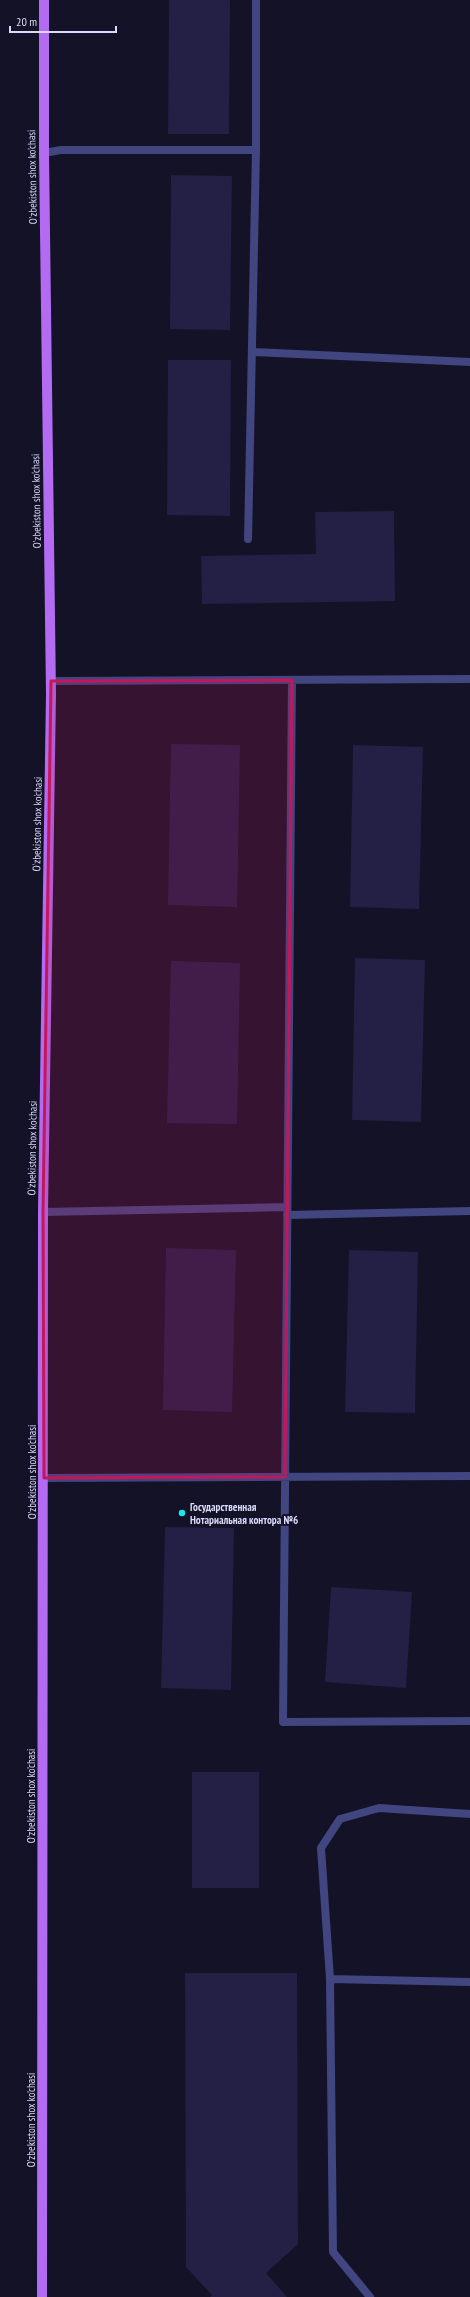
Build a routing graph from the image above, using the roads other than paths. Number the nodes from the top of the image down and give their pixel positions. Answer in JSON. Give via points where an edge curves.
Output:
{"nodes":[{"id":1,"x":44,"y":0,"type":"edge"},
{"id":2,"x":256,"y":0,"type":"edge"},
{"id":3,"x":256,"y":150,"type":"junction"},
{"id":4,"x":44,"y":153,"type":"junction"},
{"id":5,"x":252,"y":352,"type":"junction"},
{"id":6,"x":470,"y":362,"type":"edge"},
{"id":7,"x":248,"y":539,"type":"dead end"},
{"id":8,"x":470,"y":679,"type":"edge"},
{"id":9,"x":51,"y":680,"type":"junction"},
{"id":10,"x":292,"y":680,"type":"junction"},
{"id":11,"x":287,"y":1211,"type":"junction"},
{"id":12,"x":470,"y":1211,"type":"edge"},
{"id":13,"x":43,"y":1212,"type":"junction"},
{"id":14,"x":470,"y":1476,"type":"edge"},
{"id":15,"x":285,"y":1477,"type":"junction"},
{"id":16,"x":44,"y":1478,"type":"junction"},
{"id":17,"x":470,"y":1721,"type":"edge"},
{"id":18,"x":470,"y":1814,"type":"edge"},
{"id":19,"x":330,"y":1979,"type":"junction"},
{"id":20,"x":470,"y":1982,"type":"edge"},
{"id":21,"x":42,"y":2297,"type":"edge"},
{"id":22,"x":370,"y":2297,"type":"edge"}],
"edges":[{"from":1,"to":4,"type":"main road","name":"O'zbekiston shox ko'chasi"},
{"from":2,"to":3,"type":"street"},
{"from":3,"to":4,"type":"street","via":[[61,150]]},
{"from":3,"to":5,"type":"street"},
{"from":4,"to":9,"type":"main road","name":"O'zbekiston shox ko'chasi"},
{"from":5,"to":6,"type":"street"},
{"from":5,"to":7,"type":"street"},
{"from":8,"to":10,"type":"street"},
{"from":9,"to":10,"type":"street"},
{"from":9,"to":13,"type":"main road","name":"O'zbekiston shox ko'chasi"},
{"from":10,"to":11,"type":"street"},
{"from":11,"to":12,"type":"street"},
{"from":11,"to":13,"type":"street"},
{"from":11,"to":15,"type":"street"},
{"from":13,"to":16,"type":"main road","name":"O'zbekiston shox ko'chasi"},
{"from":14,"to":15,"type":"street"},
{"from":15,"to":16,"type":"street"},
{"from":15,"to":17,"type":"street","via":[[283,1722]]},
{"from":16,"to":21,"type":"main road","name":"O'zbekiston shox ko'chasi"},
{"from":18,"to":19,"type":"street","via":[[379,1808],[340,1819],[321,1848]]},
{"from":19,"to":20,"type":"street"},
{"from":19,"to":22,"type":"street","via":[[334,2252]]}]}
